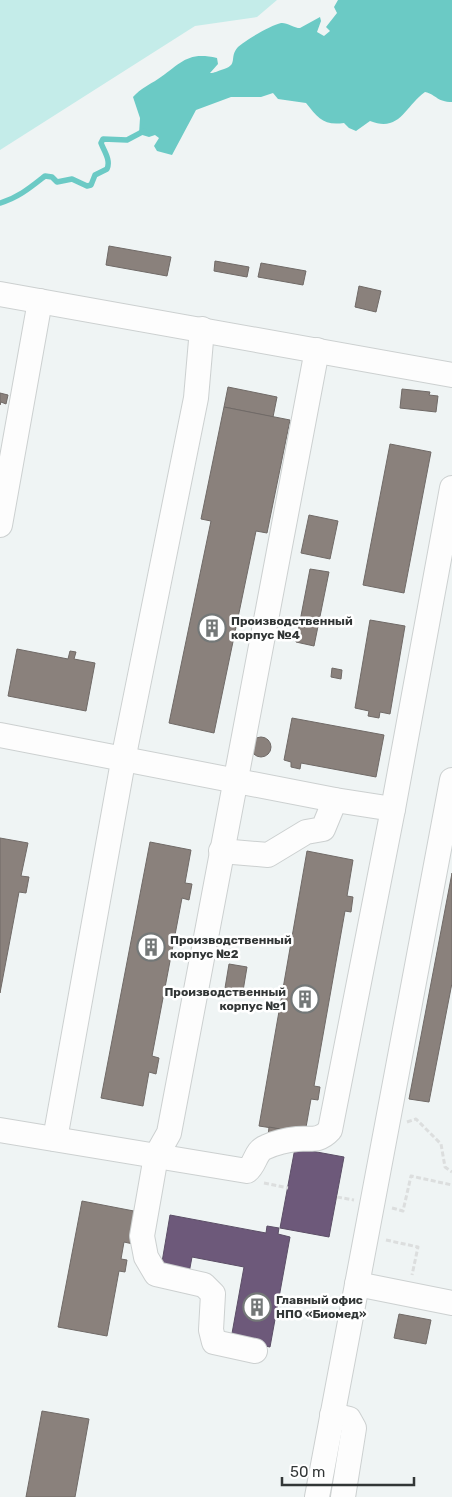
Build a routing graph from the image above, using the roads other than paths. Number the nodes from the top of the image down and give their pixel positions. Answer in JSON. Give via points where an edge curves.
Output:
{"nodes":[{"id":1,"x":0,"y":294,"type":"edge"},
{"id":2,"x":40,"y":301,"type":"junction"},
{"id":3,"x":202,"y":329,"type":"junction"},
{"id":4,"x":317,"y":350,"type":"junction"},
{"id":5,"x":452,"y":375,"type":"edge"},
{"id":6,"x":4,"y":478,"type":"edge"},
{"id":7,"x":452,"y":488,"type":"edge"},
{"id":8,"x":0,"y":525,"type":"edge"},
{"id":9,"x":0,"y":735,"type":"edge"},
{"id":10,"x":124,"y":760,"type":"junction"},
{"id":11,"x":452,"y":780,"type":"edge"},
{"id":12,"x":235,"y":781,"type":"junction"},
{"id":13,"x":335,"y":800,"type":"junction"},
{"id":14,"x":393,"y":809,"type":"junction"},
{"id":15,"x":221,"y":851,"type":"junction"},
{"id":16,"x":0,"y":1130,"type":"edge"},
{"id":17,"x":55,"y":1139,"type":"junction"},
{"id":18,"x":156,"y":1156,"type":"junction"},
{"id":19,"x":357,"y":1284,"type":"junction"},
{"id":20,"x":452,"y":1303,"type":"edge"},
{"id":21,"x":255,"y":1351,"type":"dead end"},
{"id":22,"x":332,"y":1415,"type":"junction"},
{"id":23,"x":317,"y":1497,"type":"edge"},
{"id":24,"x":343,"y":1497,"type":"edge"}],
"edges":[{"from":1,"to":2,"type":"lane"},
{"from":2,"to":3,"type":"lane"},
{"from":2,"to":6,"type":"lane"},
{"from":3,"to":4,"type":"lane"},
{"from":3,"to":10,"type":"lane","via":[[196,398]]},
{"from":4,"to":5,"type":"lane"},
{"from":4,"to":12,"type":"lane"},
{"from":6,"to":8,"type":"lane"},
{"from":7,"to":14,"type":"lane"},
{"from":9,"to":10,"type":"lane"},
{"from":10,"to":12,"type":"lane"},
{"from":10,"to":17,"type":"lane"},
{"from":11,"to":19,"type":"lane","via":[[385,1131],[386,1209]]},
{"from":12,"to":13,"type":"lane"},
{"from":12,"to":15,"type":"lane"},
{"from":13,"to":14,"type":"lane"},
{"from":13,"to":15,"type":"lane","via":[[323,829],[306,832],[268,855]]},
{"from":14,"to":18,"type":"lane","via":[[330,1130],[319,1139],[298,1139],[264,1148],[247,1171]]},
{"from":15,"to":18,"type":"lane","via":[[169,1133]]},
{"from":16,"to":17,"type":"lane"},
{"from":17,"to":18,"type":"lane"},
{"from":18,"to":21,"type":"lane","via":[[142,1236],[150,1266],[161,1277],[209,1289],[214,1300],[211,1330],[214,1342]]},
{"from":19,"to":20,"type":"lane"},
{"from":19,"to":22,"type":"lane"},
{"from":22,"to":23,"type":"lane"},
{"from":22,"to":24,"type":"lane","via":[[349,1420],[354,1428]]}]}
